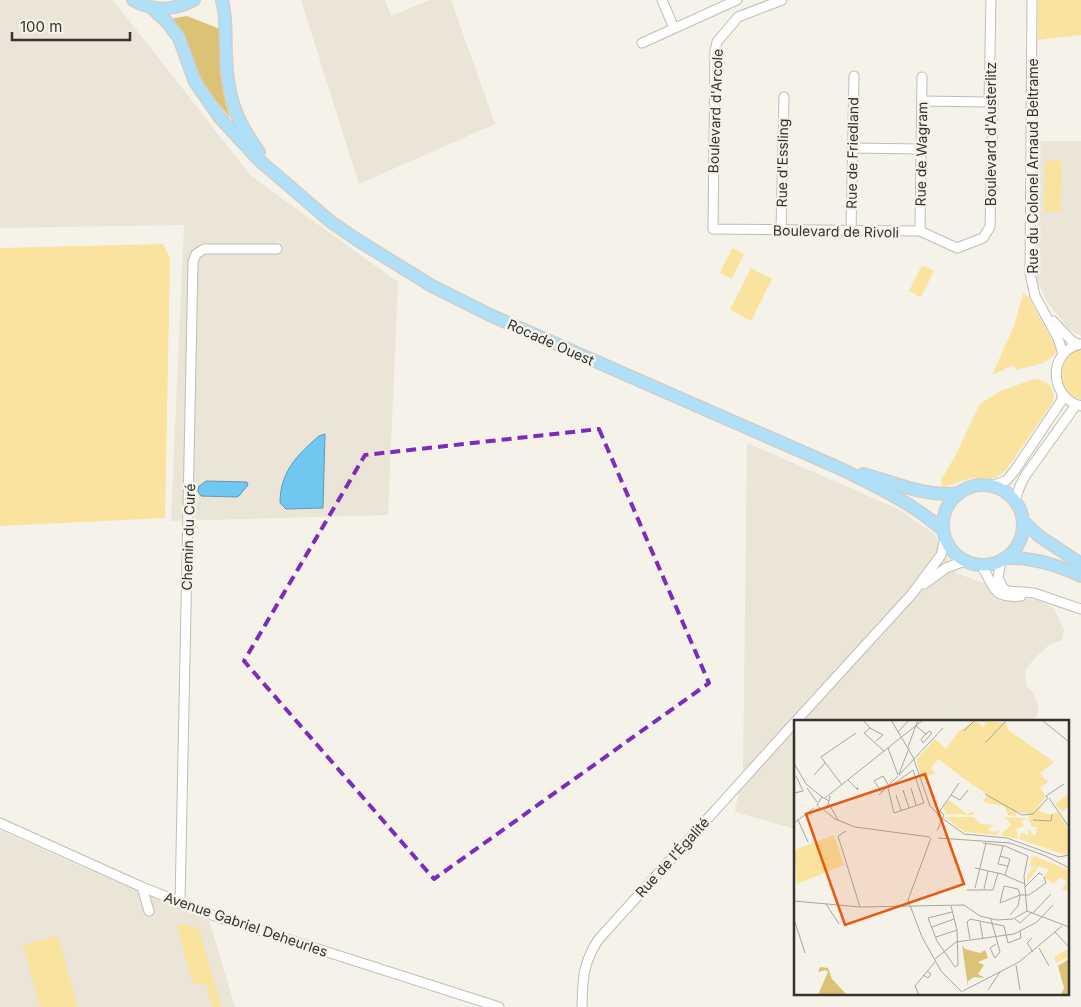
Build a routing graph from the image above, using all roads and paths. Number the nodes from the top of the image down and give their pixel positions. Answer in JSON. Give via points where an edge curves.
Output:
{"nodes":[{"id":1,"x":133,"y":0,"type":"edge"},
{"id":2,"x":194,"y":0,"type":"edge"},
{"id":3,"x":222,"y":0,"type":"edge"},
{"id":4,"x":662,"y":0,"type":"edge"},
{"id":5,"x":737,"y":0,"type":"edge"},
{"id":6,"x":782,"y":0,"type":"edge"},
{"id":7,"x":991,"y":0,"type":"edge"},
{"id":8,"x":1032,"y":0,"type":"edge"},
{"id":9,"x":153,"y":9,"type":"junction"},
{"id":10,"x":674,"y":28,"type":"junction"},
{"id":11,"x":642,"y":43,"type":"dead end"},
{"id":12,"x":854,"y":76,"type":"dead end"},
{"id":13,"x":922,"y":77,"type":"dead end"},
{"id":14,"x":784,"y":96,"type":"dead end"},
{"id":15,"x":922,"y":101,"type":"junction"},
{"id":16,"x":989,"y":102,"type":"junction"},
{"id":17,"x":852,"y":148,"type":"junction"},
{"id":18,"x":921,"y":149,"type":"junction"},
{"id":19,"x":282,"y":180,"type":"junction"},
{"id":20,"x":713,"y":229,"type":"joint"},
{"id":21,"x":781,"y":230,"type":"junction"},
{"id":22,"x":851,"y":231,"type":"junction"},
{"id":23,"x":920,"y":231,"type":"junction"},
{"id":24,"x":956,"y":248,"type":"joint"},
{"id":25,"x":277,"y":249,"type":"dead end"},
{"id":26,"x":1043,"y":309,"type":"junction"},
{"id":27,"x":1079,"y":344,"type":"edge"},
{"id":28,"x":1063,"y":354,"type":"junction"},
{"id":29,"x":1062,"y":394,"type":"junction"},
{"id":30,"x":1079,"y":406,"type":"edge"},
{"id":31,"x":839,"y":468,"type":"junction"},
{"id":32,"x":992,"y":486,"type":"junction"},
{"id":33,"x":959,"y":492,"type":"junction"},
{"id":34,"x":1015,"y":501,"type":"junction"},
{"id":35,"x":1023,"y":521,"type":"junction"},
{"id":36,"x":944,"y":534,"type":"junction"},
{"id":37,"x":1003,"y":559,"type":"junction"},
{"id":38,"x":965,"y":561,"type":"junction"},
{"id":39,"x":1081,"y":564,"type":"edge"},
{"id":40,"x":981,"y":565,"type":"junction"},
{"id":41,"x":1081,"y":576,"type":"edge"},
{"id":42,"x":912,"y":594,"type":"junction"},
{"id":43,"x":1044,"y":596,"type":"junction"},
{"id":44,"x":1081,"y":609,"type":"edge"},
{"id":45,"x":796,"y":720,"type":"edge"},
{"id":46,"x":794,"y":722,"type":"edge"},
{"id":47,"x":0,"y":823,"type":"edge"},
{"id":48,"x":142,"y":887,"type":"junction"},
{"id":49,"x":180,"y":902,"type":"junction"},
{"id":50,"x":149,"y":911,"type":"dead end"},
{"id":51,"x":498,"y":1007,"type":"edge"},
{"id":52,"x":582,"y":1007,"type":"edge"}],
"edges":[{"from":1,"to":9,"type":"main road"},
{"from":2,"to":9,"type":"main road","via":[[168,10]]},
{"from":3,"to":19,"type":"main road","name":"Rocade Ouest","via":[[230,97],[241,125]]},
{"from":4,"to":10,"type":"street"},
{"from":5,"to":10,"type":"street"},
{"from":6,"to":20,"type":"street","name":"Boulevard d'Arcole","via":[[738,17],[717,42]]},
{"from":7,"to":16,"type":"street","name":"Boulevard d'Austerlitz"},
{"from":8,"to":26,"type":"street","name":"Rue du Colonel Arnaud Beltrame","via":[[1030,273],[1035,296]]},
{"from":9,"to":19,"type":"main road","name":"Rocade Ouest","via":[[179,38],[195,82],[220,118]]},
{"from":10,"to":11,"type":"street"},
{"from":12,"to":17,"type":"street","name":"Rue de Friedland"},
{"from":13,"to":15,"type":"street","name":"Rue de Wagram"},
{"from":14,"to":21,"type":"street","name":"Rue d'Essling"},
{"from":15,"to":16,"type":"street"},
{"from":15,"to":18,"type":"street","name":"Rue de Wagram"},
{"from":16,"to":24,"type":"street","name":"Boulevard d'Austerlitz","via":[[993,102],[990,228],[983,238]]},
{"from":17,"to":18,"type":"street"},
{"from":17,"to":22,"type":"street","name":"Rue de Friedland"},
{"from":18,"to":23,"type":"street","name":"Rue de Wagram"},
{"from":19,"to":31,"type":"main road","name":"Rocade Ouest","via":[[332,222],[432,286],[490,315]]},
{"from":20,"to":21,"type":"street","name":"Boulevard de Rivoli"},
{"from":21,"to":22,"type":"street","name":"Boulevard de Rivoli"},
{"from":22,"to":23,"type":"street","name":"Boulevard de Rivoli"},
{"from":23,"to":24,"type":"street","name":"Boulevard de Rivoli"},
{"from":25,"to":49,"type":"street","name":"Chemin du Curé","via":[[204,249],[196,254],[193,262]]},
{"from":26,"to":27,"type":"street","via":[[1065,334]]},
{"from":26,"to":28,"type":"street","name":"Rue du Colonel Arnaud Beltrame"},
{"from":27,"to":28,"type":"street"},
{"from":28,"to":29,"type":"street","via":[[1055,372]]},
{"from":29,"to":30,"type":"street"},
{"from":29,"to":32,"type":"street","via":[[1062,400],[1015,470],[1007,480]]},
{"from":30,"to":34,"type":"street","via":[[1025,476]]},
{"from":31,"to":33,"type":"main road","name":"Rocade Ouest","via":[[926,493]]},
{"from":31,"to":36,"type":"main road","name":"Rocade Ouest","via":[[905,501]]},
{"from":32,"to":33,"type":"main road","via":[[978,485]]},
{"from":32,"to":34,"type":"main road","via":[[1009,494]]},
{"from":33,"to":36,"type":"main road","via":[[946,509]]},
{"from":34,"to":35,"type":"main road"},
{"from":35,"to":37,"type":"main road","via":[[1019,542],[1014,551]]},
{"from":35,"to":39,"type":"main road","via":[[1039,536]]},
{"from":36,"to":38,"type":"main road","via":[[953,552]]},
{"from":36,"to":42,"type":"street","via":[[941,555]]},
{"from":37,"to":40,"type":"main road"},
{"from":37,"to":41,"type":"main road","via":[[1021,557],[1041,561]]},
{"from":37,"to":43,"type":"street","via":[[998,578],[1003,588]]},
{"from":38,"to":40,"type":"main road"},
{"from":38,"to":42,"type":"street","via":[[946,568]]},
{"from":40,"to":43,"type":"street","via":[[1000,595],[1008,598]]},
{"from":42,"to":45,"type":"street","name":"Rue de l'Égalité"},
{"from":43,"to":44,"type":"street"},
{"from":46,"to":52,"type":"street","name":"Rue de l'Égalité","via":[[598,940],[589,954],[582,978]]},
{"from":47,"to":48,"type":"street","name":"Avenue Gabriel Deheurles"},
{"from":48,"to":49,"type":"street","name":"Avenue Gabriel Deheurles"},
{"from":48,"to":50,"type":"street"},
{"from":49,"to":51,"type":"street","name":"Avenue Gabriel Deheurles"}]}
